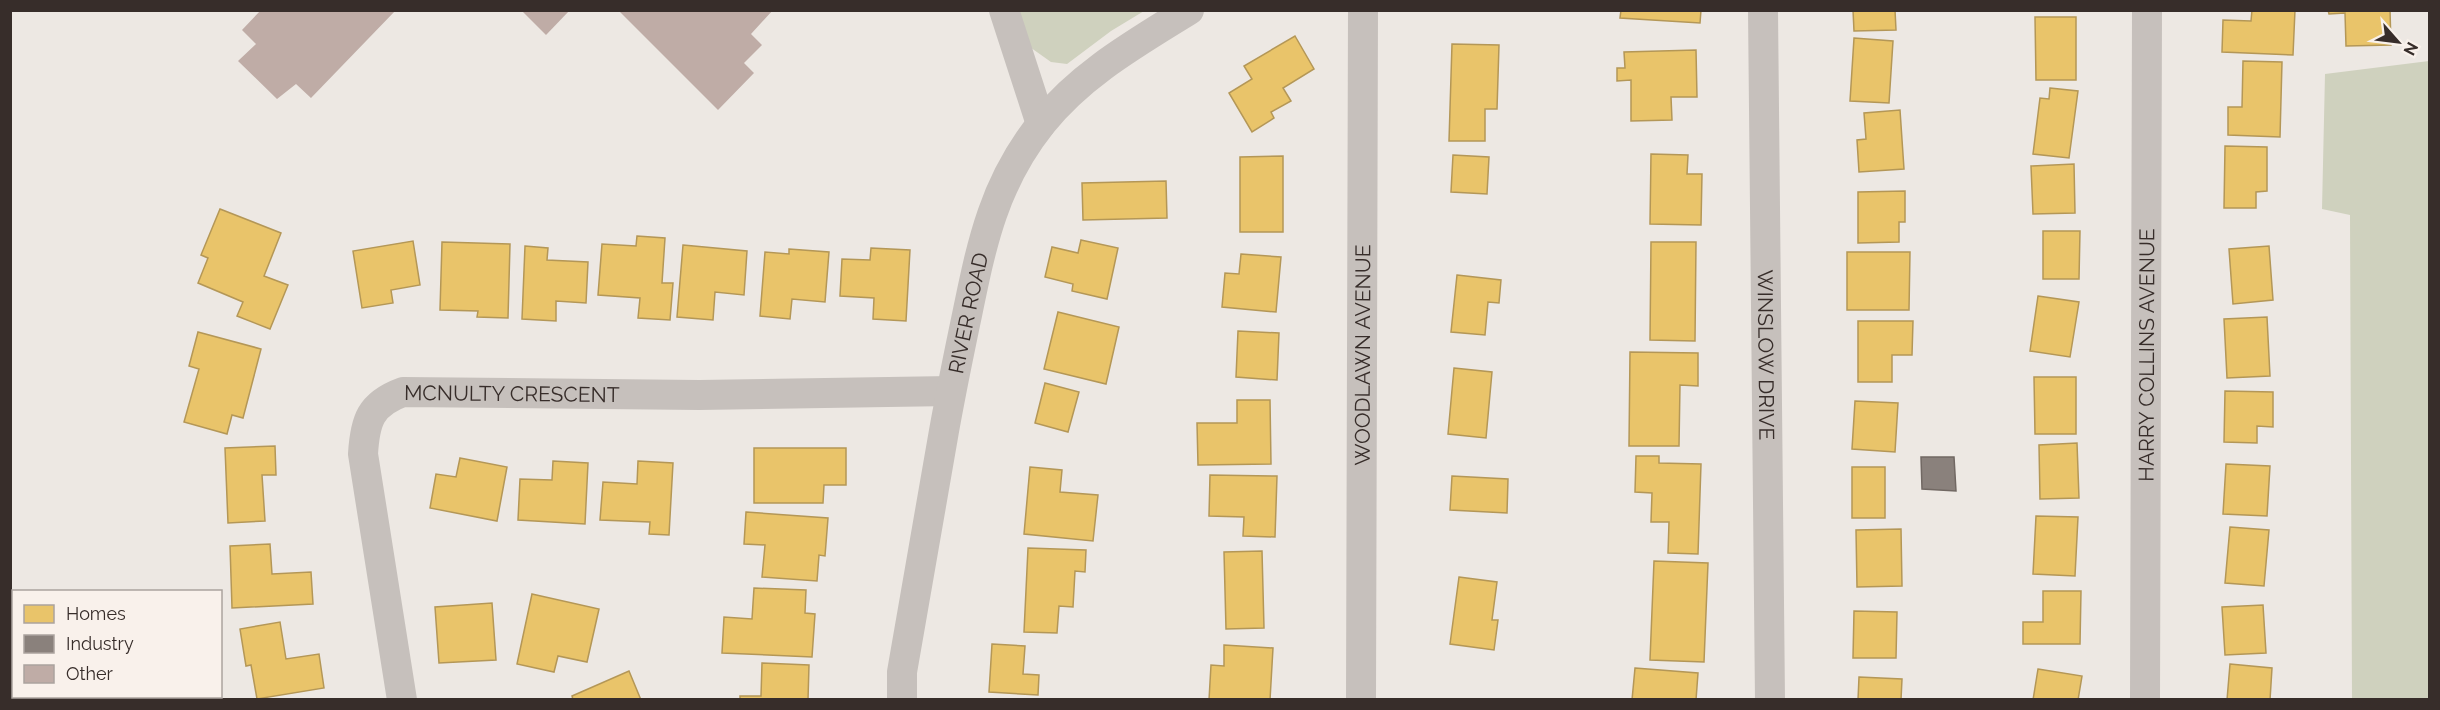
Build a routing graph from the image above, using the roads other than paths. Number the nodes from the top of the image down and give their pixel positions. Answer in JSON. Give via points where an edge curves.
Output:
{"nodes":[{"id":1,"x":1004,"y":10,"type":"edge"},
{"id":2,"x":1188,"y":10,"type":"edge"},
{"id":3,"x":1363,"y":10,"type":"edge"},
{"id":4,"x":1763,"y":10,"type":"edge"},
{"id":5,"x":2147,"y":10,"type":"edge"},
{"id":6,"x":1041,"y":124,"type":"junction"},
{"id":7,"x":951,"y":391,"type":"junction"},
{"id":8,"x":402,"y":699,"type":"edge"},
{"id":9,"x":902,"y":699,"type":"edge"},
{"id":10,"x":1361,"y":699,"type":"edge"},
{"id":11,"x":1770,"y":699,"type":"edge"},
{"id":12,"x":2145,"y":699,"type":"edge"}],
"edges":[{"from":1,"to":6,"type":"street"},
{"from":2,"to":6,"type":"street","name":"RIVER ROAD","via":[[1087,77]]},
{"from":3,"to":10,"type":"street","name":"WOODLAWN AVENUE"},
{"from":4,"to":11,"type":"street","name":"WINSLOW DRIVE"},
{"from":5,"to":12,"type":"street","name":"HARRY COLLINS AVENUE"},
{"from":6,"to":7,"type":"street","name":"RIVER ROAD","via":[[1010,170],[991,210]]},
{"from":7,"to":8,"type":"street","name":"MCNULTY CRESCENT","via":[[699,395],[403,392],[386,398],[373,411],[364,431],[363,454]]},
{"from":7,"to":9,"type":"street","name":"RIVER ROAD","via":[[902,672]]}]}
